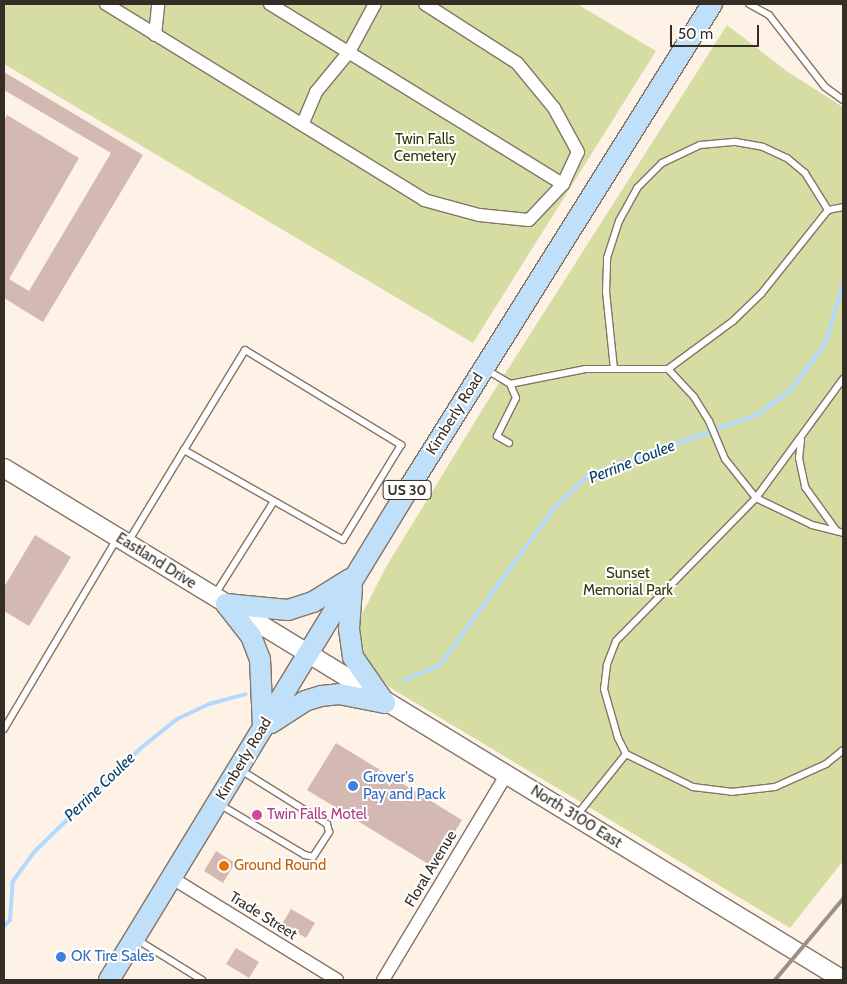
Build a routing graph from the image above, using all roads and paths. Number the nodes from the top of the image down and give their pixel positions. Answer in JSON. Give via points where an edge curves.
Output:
{"nodes":[{"id":1,"x":106,"y":4,"type":"edge"},
{"id":2,"x":158,"y":4,"type":"edge"},
{"id":3,"x":270,"y":4,"type":"edge"},
{"id":4,"x":375,"y":4,"type":"edge"},
{"id":5,"x":425,"y":4,"type":"edge"},
{"id":6,"x":712,"y":4,"type":"edge"},
{"id":7,"x":749,"y":4,"type":"edge"},
{"id":8,"x":155,"y":34,"type":"junction"},
{"id":9,"x":349,"y":52,"type":"junction"},
{"id":10,"x":843,"y":100,"type":"edge"},
{"id":11,"x":303,"y":123,"type":"junction"},
{"id":12,"x":563,"y":184,"type":"junction"},
{"id":13,"x":843,"y":207,"type":"edge"},
{"id":14,"x":828,"y":210,"type":"junction"},
{"id":15,"x":484,"y":368,"type":"junction"},
{"id":16,"x":614,"y":369,"type":"junction"},
{"id":17,"x":668,"y":369,"type":"junction"},
{"id":18,"x":843,"y":379,"type":"edge"},
{"id":19,"x":510,"y":384,"type":"junction"},
{"id":20,"x":801,"y":439,"type":"junction"},
{"id":21,"x":509,"y":443,"type":"dead end"},
{"id":22,"x":184,"y":450,"type":"junction"},
{"id":23,"x":4,"y":468,"type":"edge"},
{"id":24,"x":756,"y":498,"type":"junction"},
{"id":25,"x":274,"y":501,"type":"junction"},
{"id":26,"x":836,"y":530,"type":"junction"},
{"id":27,"x":843,"y":534,"type":"edge"},
{"id":28,"x":122,"y":540,"type":"junction"},
{"id":29,"x":354,"y":576,"type":"junction"},
{"id":30,"x":220,"y":600,"type":"junction"},
{"id":31,"x":308,"y":654,"type":"junction"},
{"id":32,"x":385,"y":703,"type":"junction"},
{"id":33,"x":263,"y":728,"type":"junction"},
{"id":34,"x":4,"y":729,"type":"edge"},
{"id":35,"x":843,"y":750,"type":"edge"},
{"id":36,"x":626,"y":754,"type":"junction"},
{"id":37,"x":239,"y":769,"type":"junction"},
{"id":38,"x":506,"y":774,"type":"junction"},
{"id":39,"x":218,"y":803,"type":"junction"},
{"id":40,"x":575,"y":817,"type":"junction"},
{"id":41,"x":172,"y":878,"type":"junction"},
{"id":42,"x":135,"y":939,"type":"junction"},
{"id":43,"x":110,"y":980,"type":"edge"},
{"id":44,"x":202,"y":980,"type":"edge"},
{"id":45,"x":337,"y":980,"type":"edge"},
{"id":46,"x":383,"y":980,"type":"edge"},
{"id":47,"x":843,"y":980,"type":"edge"}],
"edges":[{"from":1,"to":8,"type":"street"},
{"from":2,"to":8,"type":"street"},
{"from":3,"to":9,"type":"street"},
{"from":4,"to":9,"type":"street"},
{"from":5,"to":12,"type":"street","via":[[517,63],[554,108],[578,152]]},
{"from":6,"to":15,"type":"main road","name":"Kimberly Road","number":"US 30"},
{"from":7,"to":10,"type":"lane","via":[[769,15],[824,87]]},
{"from":8,"to":11,"type":"street"},
{"from":9,"to":11,"type":"street","via":[[316,92]]},
{"from":9,"to":12,"type":"street"},
{"from":11,"to":12,"type":"street","via":[[424,200],[478,214],[530,220]]},
{"from":13,"to":14,"type":"lane"},
{"from":14,"to":16,"type":"lane","via":[[805,173],[787,158],[763,147],[736,142],[700,145],[662,163],[637,188],[619,221],[607,258],[606,292]]},
{"from":14,"to":17,"type":"lane","via":[[761,294],[733,321]]},
{"from":15,"to":19,"type":"lane"},
{"from":15,"to":29,"type":"main road","name":"Kimberly Road","number":"US 30"},
{"from":16,"to":17,"type":"lane"},
{"from":16,"to":19,"type":"lane","via":[[558,372]]},
{"from":17,"to":24,"type":"lane","via":[[694,396],[725,459]]},
{"from":18,"to":20,"type":"lane"},
{"from":19,"to":21,"type":"lane","via":[[516,398],[497,436]]},
{"from":20,"to":24,"type":"lane"},
{"from":20,"to":26,"type":"lane","via":[[799,458],[805,487]]},
{"from":22,"to":25,"type":"lane"},
{"from":22,"to":25,"type":"lane","via":[[246,350],[401,445],[343,540]]},
{"from":22,"to":28,"type":"lane"},
{"from":23,"to":28,"type":"main road","name":"Eastland Drive"},
{"from":24,"to":26,"type":"lane","via":[[812,525]]},
{"from":24,"to":36,"type":"lane","via":[[616,641],[607,665],[604,689]]},
{"from":25,"to":30,"type":"lane"},
{"from":26,"to":27,"type":"lane"},
{"from":28,"to":30,"type":"main road","name":"Eastland Drive"},
{"from":28,"to":34,"type":"lane"},
{"from":29,"to":30,"type":"main road","via":[[313,602],[288,610]]},
{"from":29,"to":31,"type":"main road","name":"Kimberly Road","number":"US 30"},
{"from":29,"to":32,"type":"main road","via":[[348,607],[353,657]]},
{"from":30,"to":31,"type":"main road","name":"Eastland Drive"},
{"from":30,"to":33,"type":"main road","via":[[251,636],[260,659]]},
{"from":31,"to":32,"type":"main road","name":"North 3100 East"},
{"from":31,"to":33,"type":"main road","name":"Kimberly Road","number":"US 30"},
{"from":32,"to":33,"type":"main road","via":[[339,694],[321,696],[288,710]]},
{"from":32,"to":38,"type":"main road","name":"North 3100 East"},
{"from":33,"to":37,"type":"main road","name":"Kimberly Road","number":"US 30"},
{"from":35,"to":36,"type":"lane","via":[[826,764],[775,787],[731,792],[693,787]]},
{"from":36,"to":40,"type":"lane"},
{"from":37,"to":39,"type":"main road","name":"Kimberly Road","number":"US 30"},
{"from":37,"to":39,"type":"lane","via":[[327,824],[329,832],[313,857],[305,856]]},
{"from":38,"to":40,"type":"main road","name":"North 3100 East"},
{"from":38,"to":46,"type":"street","name":"Floral Avenue"},
{"from":39,"to":41,"type":"main road","name":"Kimberly Road","number":"US 30"},
{"from":40,"to":47,"type":"main road","name":"North 3100 East"},
{"from":41,"to":42,"type":"main road","name":"Kimberly Road","number":"US 30"},
{"from":41,"to":45,"type":"street","name":"Trade Street"},
{"from":42,"to":43,"type":"main road","name":"Kimberly Road","number":"US 30"},
{"from":42,"to":44,"type":"lane"}]}
